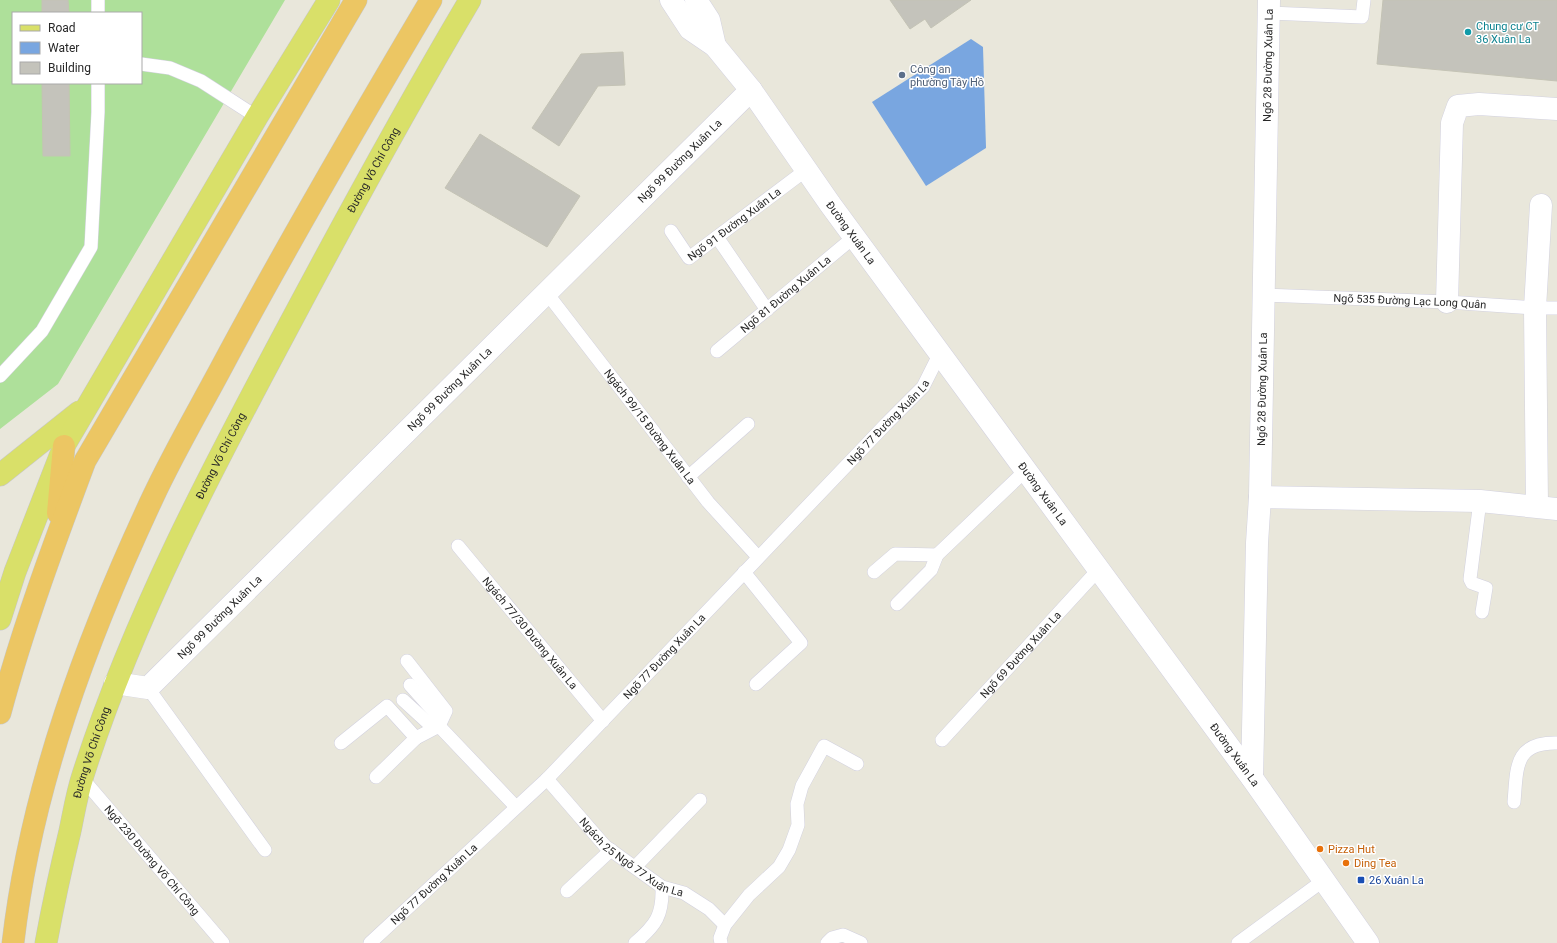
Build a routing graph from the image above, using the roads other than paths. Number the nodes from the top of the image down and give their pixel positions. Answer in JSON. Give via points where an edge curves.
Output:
{"nodes":[{"id":1,"x":98,"y":0,"type":"edge"},
{"id":2,"x":329,"y":0,"type":"edge"},
{"id":3,"x":356,"y":0,"type":"edge"},
{"id":4,"x":431,"y":0,"type":"edge"},
{"id":5,"x":470,"y":0,"type":"edge"},
{"id":6,"x":671,"y":0,"type":"edge"},
{"id":7,"x":696,"y":0,"type":"edge"},
{"id":8,"x":1364,"y":0,"type":"edge"},
{"id":9,"x":1268,"y":6,"type":"edge"},
{"id":10,"x":98,"y":12,"type":"edge"},
{"id":11,"x":715,"y":46,"type":"junction"},
{"id":12,"x":142,"y":64,"type":"edge"},
{"id":13,"x":98,"y":84,"type":"edge"},
{"id":14,"x":751,"y":90,"type":"junction"},
{"id":15,"x":1557,"y":109,"type":"edge"},
{"id":16,"x":257,"y":118,"type":"junction"},
{"id":17,"x":806,"y":170,"type":"junction"},
{"id":18,"x":1541,"y":205,"type":"dead end"},
{"id":19,"x":671,"y":231,"type":"dead end"},
{"id":20,"x":717,"y":237,"type":"junction"},
{"id":21,"x":854,"y":237,"type":"junction"},
{"id":22,"x":546,"y":292,"type":"junction"},
{"id":23,"x":1263,"y":295,"type":"junction"},
{"id":24,"x":1447,"y":302,"type":"junction"},
{"id":25,"x":1535,"y":308,"type":"junction"},
{"id":26,"x":1557,"y":308,"type":"edge"},
{"id":27,"x":767,"y":310,"type":"junction"},
{"id":28,"x":717,"y":351,"type":"dead end"},
{"id":29,"x":940,"y":353,"type":"junction"},
{"id":30,"x":0,"y":376,"type":"edge"},
{"id":31,"x":86,"y":407,"type":"junction"},
{"id":32,"x":748,"y":424,"type":"dead end"},
{"id":33,"x":64,"y":446,"type":"junction"},
{"id":34,"x":1024,"y":471,"type":"junction"},
{"id":35,"x":0,"y":475,"type":"edge"},
{"id":36,"x":688,"y":477,"type":"junction"},
{"id":37,"x":1260,"y":497,"type":"junction"},
{"id":38,"x":1480,"y":502,"type":"junction"},
{"id":39,"x":1547,"y":507,"type":"edge"},
{"id":40,"x":55,"y":542,"type":"junction"},
{"id":41,"x":458,"y":546,"type":"dead end"},
{"id":42,"x":938,"y":555,"type":"junction"},
{"id":43,"x":758,"y":557,"type":"junction"},
{"id":44,"x":1099,"y":569,"type":"junction"},
{"id":45,"x":744,"y":572,"type":"junction"},
{"id":46,"x":874,"y":572,"type":"dead end"},
{"id":47,"x":897,"y":604,"type":"dead end"},
{"id":48,"x":1482,"y":612,"type":"dead end"},
{"id":49,"x":0,"y":619,"type":"edge"},
{"id":50,"x":407,"y":660,"type":"dead end"},
{"id":51,"x":6,"y":670,"type":"edge"},
{"id":52,"x":114,"y":683,"type":"junction"},
{"id":53,"x":756,"y":684,"type":"dead end"},
{"id":54,"x":410,"y":685,"type":"dead end"},
{"id":55,"x":148,"y":688,"type":"junction"},
{"id":56,"x":403,"y":700,"type":"dead end"},
{"id":57,"x":0,"y":713,"type":"edge"},
{"id":58,"x":603,"y":721,"type":"junction"},
{"id":59,"x":439,"y":726,"type":"junction"},
{"id":60,"x":416,"y":738,"type":"junction"},
{"id":61,"x":942,"y":740,"type":"dead end"},
{"id":62,"x":341,"y":743,"type":"dead end"},
{"id":63,"x":1557,"y":743,"type":"edge"},
{"id":64,"x":857,"y":764,"type":"dead end"},
{"id":65,"x":376,"y":777,"type":"dead end"},
{"id":66,"x":82,"y":778,"type":"junction"},
{"id":67,"x":1252,"y":778,"type":"junction"},
{"id":68,"x":547,"y":779,"type":"junction"},
{"id":69,"x":700,"y":800,"type":"dead end"},
{"id":70,"x":1514,"y":802,"type":"dead end"},
{"id":71,"x":516,"y":807,"type":"junction"},
{"id":72,"x":265,"y":850,"type":"dead end"},
{"id":73,"x":611,"y":850,"type":"junction"},
{"id":74,"x":635,"y":867,"type":"junction"},
{"id":75,"x":1324,"y":880,"type":"junction"},
{"id":76,"x":662,"y":887,"type":"junction"},
{"id":77,"x":567,"y":891,"type":"dead end"},
{"id":78,"x":725,"y":925,"type":"junction"},
{"id":79,"x":13,"y":943,"type":"edge"},
{"id":80,"x":46,"y":943,"type":"edge"},
{"id":81,"x":223,"y":943,"type":"edge"},
{"id":82,"x":370,"y":943,"type":"edge"},
{"id":83,"x":635,"y":943,"type":"edge"},
{"id":84,"x":721,"y":943,"type":"edge"},
{"id":85,"x":827,"y":943,"type":"edge"},
{"id":86,"x":861,"y":943,"type":"edge"},
{"id":87,"x":1238,"y":943,"type":"edge"},
{"id":88,"x":1368,"y":943,"type":"edge"}],
"edges":[{"from":1,"to":10,"type":"lane"},
{"from":2,"to":16,"type":"main road"},
{"from":3,"to":40,"type":"highway","via":[[85,461]]},
{"from":4,"to":79,"type":"highway","via":[[261,292],[154,496],[111,592],[90,644],[37,808],[16,913]]},
{"from":5,"to":52,"type":"main road","name":"Đường Võ Chí Công","via":[[348,214],[229,438],[186,521]]},
{"from":6,"to":11,"type":"street","name":"Đường Xuân La","via":[[690,29]]},
{"from":7,"to":11,"type":"street","name":"Đường Xuân La","via":[[709,20]]},
{"from":8,"to":9,"type":"lane","via":[[1362,17]]},
{"from":9,"to":23,"type":"street","name":"Ngõ 28 Đường Xuân La"},
{"from":11,"to":14,"type":"street","name":"Đường Xuân La"},
{"from":12,"to":16,"type":"lane","via":[[170,68],[201,81]]},
{"from":13,"to":30,"type":"lane","via":[[90,247],[42,331]]},
{"from":14,"to":17,"type":"street","name":"Đường Xuân La"},
{"from":14,"to":22,"type":"street","name":"Ngõ 99 Đường Xuân La"},
{"from":15,"to":24,"type":"street","via":[[1479,104],[1458,106],[1452,122]]},
{"from":16,"to":31,"type":"main road"},
{"from":17,"to":20,"type":"lane","name":"Ngõ 91 Đường Xuân La"},
{"from":17,"to":21,"type":"street","name":"Đường Xuân La"},
{"from":18,"to":25,"type":"street"},
{"from":19,"to":20,"type":"lane","name":"Ngõ 91 Đường Xuân La","via":[[689,258]]},
{"from":20,"to":27,"type":"lane"},
{"from":21,"to":27,"type":"lane","name":"Ngõ 81 Đường Xuân La"},
{"from":21,"to":29,"type":"street","name":"Đường Xuân La"},
{"from":22,"to":36,"type":"lane","name":"Ngách 99/15 Đường Xuân La"},
{"from":22,"to":55,"type":"street","name":"Ngõ 99 Đường Xuân La"},
{"from":23,"to":24,"type":"lane","name":"Ngõ 535 Đường Lạc Long Quân"},
{"from":23,"to":37,"type":"street","name":"Ngõ 28 Đường Xuân La"},
{"from":24,"to":25,"type":"lane","name":"Ngõ 535 Đường Lạc Long Quân"},
{"from":25,"to":26,"type":"lane","name":"Ngõ 535 Đường Lạc Long Quân"},
{"from":25,"to":39,"type":"street"},
{"from":27,"to":28,"type":"lane","name":"Ngõ 81 Đường Xuân La"},
{"from":29,"to":34,"type":"street","name":"Đường Xuân La"},
{"from":29,"to":43,"type":"lane","name":"Ngõ 77 Đường Xuân La","via":[[923,387]]},
{"from":31,"to":33,"type":"main road"},
{"from":31,"to":35,"type":"main road"},
{"from":32,"to":36,"type":"lane"},
{"from":33,"to":40,"type":"highway"},
{"from":33,"to":49,"type":"main road","via":[[15,572]]},
{"from":34,"to":42,"type":"lane"},
{"from":34,"to":44,"type":"street","name":"Đường Xuân La"},
{"from":36,"to":43,"type":"lane","name":"Ngách 99/15 Đường Xuân La"},
{"from":37,"to":38,"type":"street"},
{"from":37,"to":67,"type":"street","name":"Ngõ 28 Đường Xuân La"},
{"from":38,"to":39,"type":"street"},
{"from":38,"to":48,"type":"lane","via":[[1470,579],[1472,583],[1486,588]]},
{"from":40,"to":51,"type":"highway"},
{"from":41,"to":58,"type":"lane","name":"Ngách 77/30 Đường Xuân La"},
{"from":42,"to":46,"type":"lane","via":[[894,554]]},
{"from":42,"to":47,"type":"lane","via":[[931,570]]},
{"from":43,"to":45,"type":"lane","name":"Ngõ 77 Đường Xuân La"},
{"from":44,"to":61,"type":"lane","name":"Ngõ 69 Đường Xuân La"},
{"from":44,"to":67,"type":"street","name":"Đường Xuân La"},
{"from":45,"to":53,"type":"lane","via":[[801,643]]},
{"from":45,"to":58,"type":"lane","name":"Ngõ 77 Đường Xuân La"},
{"from":50,"to":59,"type":"lane","via":[[446,711]]},
{"from":51,"to":57,"type":"highway"},
{"from":52,"to":55,"type":"street"},
{"from":52,"to":66,"type":"main road","name":"Đường Võ Chí Công"},
{"from":54,"to":59,"type":"lane","via":[[435,713]]},
{"from":55,"to":72,"type":"lane"},
{"from":56,"to":59,"type":"lane","via":[[427,722]]},
{"from":58,"to":68,"type":"lane","name":"Ngõ 77 Đường Xuân La"},
{"from":59,"to":60,"type":"lane"},
{"from":59,"to":71,"type":"lane"},
{"from":60,"to":62,"type":"lane","via":[[387,706]]},
{"from":60,"to":65,"type":"lane"},
{"from":63,"to":70,"type":"lane","via":[[1536,744],[1522,754],[1517,764]]},
{"from":64,"to":78,"type":"lane","via":[[824,746],[802,786],[797,804],[798,826],[780,867],[749,895]]},
{"from":66,"to":80,"type":"main road","name":"Đường Võ Chí Công"},
{"from":66,"to":81,"type":"lane","name":"Ngõ 230 Đường Võ Chí Công"},
{"from":67,"to":75,"type":"street","name":"Đường Xuân La"},
{"from":68,"to":71,"type":"lane","name":"Ngõ 77 Đường Xuân La"},
{"from":68,"to":73,"type":"lane","name":"Ngách 25 Ngõ 77 Xuân La"},
{"from":69,"to":74,"type":"lane"},
{"from":71,"to":82,"type":"lane","name":"Ngõ 77 Đường Xuân La"},
{"from":73,"to":74,"type":"lane","name":"Ngách 25 Ngõ 77 Xuân La"},
{"from":73,"to":77,"type":"lane"},
{"from":74,"to":76,"type":"lane","name":"Ngách 25 Ngõ 77 Xuân La"},
{"from":75,"to":87,"type":"lane"},
{"from":75,"to":88,"type":"street","name":"Đường Xuân La"},
{"from":76,"to":78,"type":"lane","name":"Ngách 25 Ngõ 77 Xuân La","via":[[684,893],[709,909]]},
{"from":76,"to":83,"type":"lane","via":[[662,904],[658,917],[651,930]]},
{"from":78,"to":84,"type":"lane","via":[[720,938]]},
{"from":85,"to":86,"type":"lane","via":[[832,938],[843,935]]}]}
